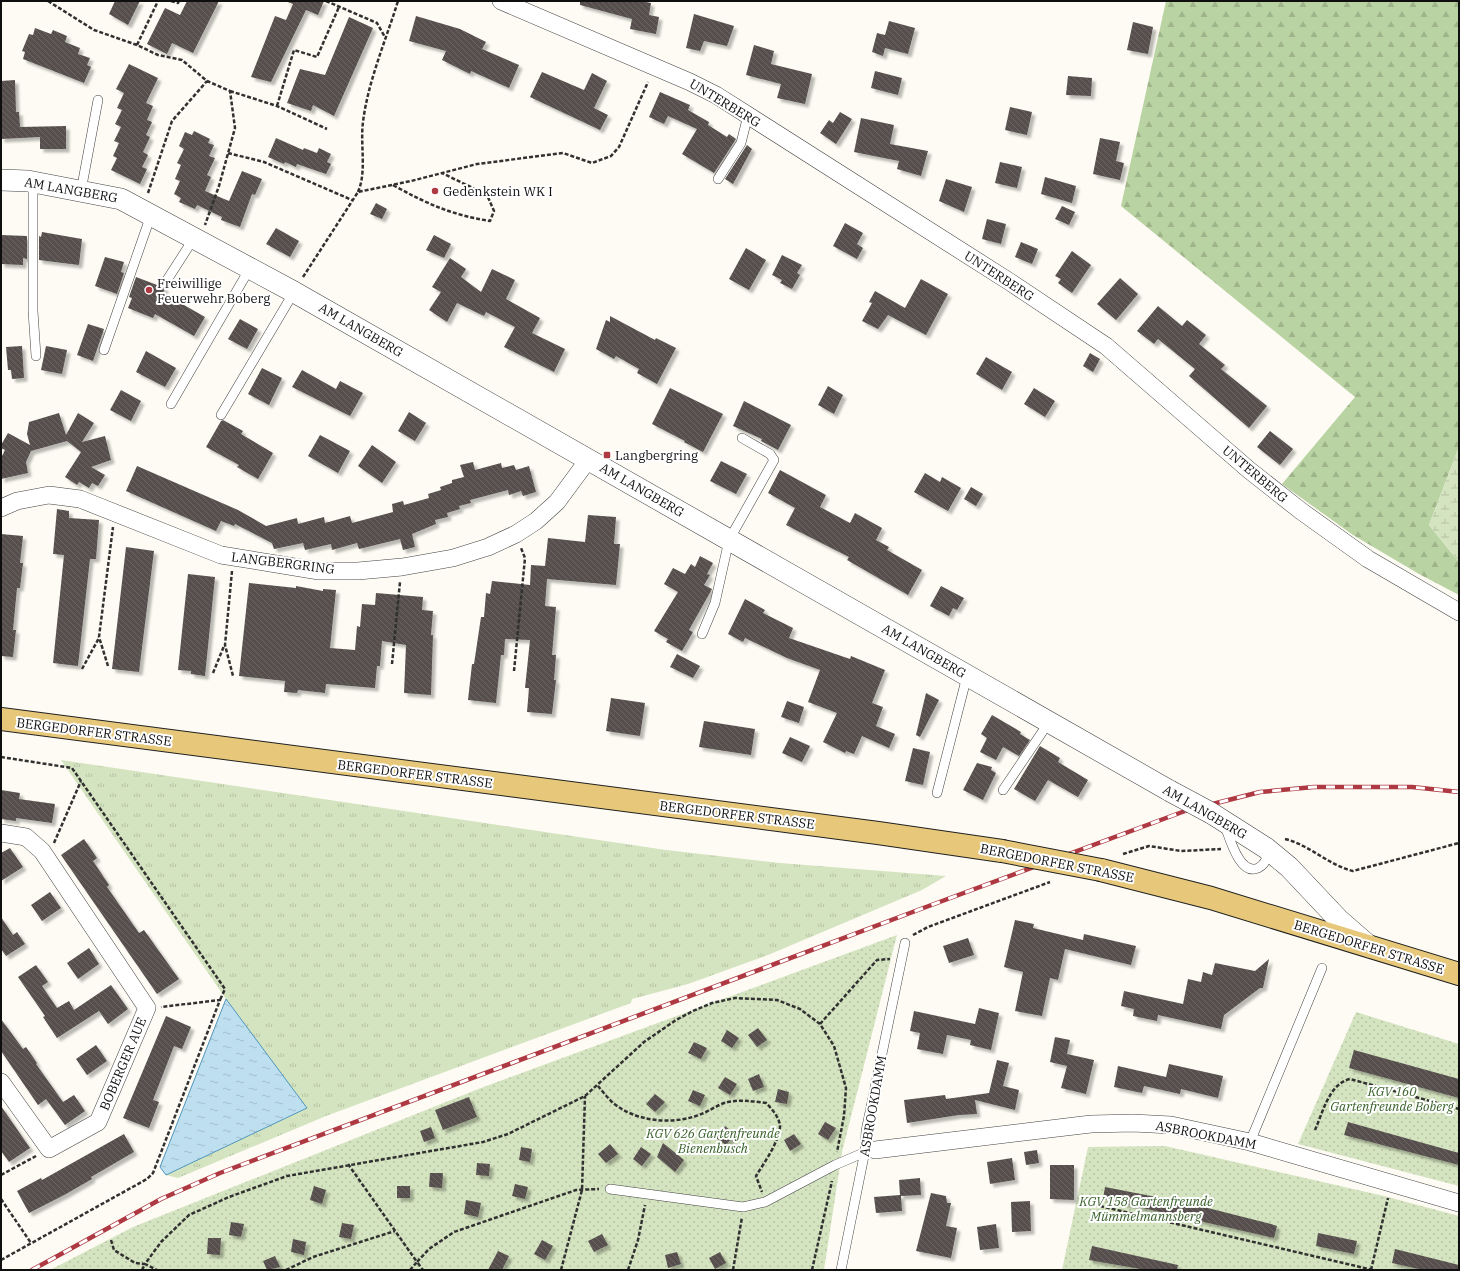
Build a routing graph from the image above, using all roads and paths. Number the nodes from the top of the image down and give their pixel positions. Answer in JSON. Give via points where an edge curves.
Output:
{"nodes":[{"id":1,"x":48,"y":1,"type":"edge"},
{"id":2,"x":158,"y":1,"type":"edge"},
{"id":3,"x":171,"y":1,"type":"edge"},
{"id":4,"x":179,"y":1,"type":"edge"},
{"id":5,"x":326,"y":1,"type":"edge"},
{"id":6,"x":398,"y":1,"type":"edge"},
{"id":7,"x":501,"y":1,"type":"edge"},
{"id":8,"x":330,"y":2,"type":"edge"},
{"id":9,"x":339,"y":7,"type":"junction"},
{"id":10,"x":386,"y":39,"type":"junction"},
{"id":11,"x":137,"y":45,"type":"junction"},
{"id":12,"x":655,"y":67,"type":"junction"},
{"id":13,"x":207,"y":81,"type":"junction"},
{"id":14,"x":230,"y":91,"type":"junction"},
{"id":15,"x":98,"y":100,"type":"dead end"},
{"id":16,"x":277,"y":106,"type":"junction"},
{"id":17,"x":749,"y":116,"type":"junction"},
{"id":18,"x":327,"y":129,"type":"dead end"},
{"id":19,"x":228,"y":153,"type":"junction"},
{"id":20,"x":442,"y":173,"type":"junction"},
{"id":21,"x":718,"y":178,"type":"dead end"},
{"id":22,"x":1,"y":180,"type":"edge"},
{"id":23,"x":33,"y":182,"type":"junction"},
{"id":24,"x":393,"y":185,"type":"junction"},
{"id":25,"x":81,"y":191,"type":"junction"},
{"id":26,"x":358,"y":192,"type":"junction"},
{"id":27,"x":352,"y":200,"type":"junction"},
{"id":28,"x":146,"y":212,"type":"junction"},
{"id":29,"x":196,"y":239,"type":"junction"},
{"id":30,"x":308,"y":267,"type":"dead end"},
{"id":31,"x":250,"y":268,"type":"junction"},
{"id":32,"x":167,"y":280,"type":"dead end"},
{"id":33,"x":294,"y":292,"type":"junction"},
{"id":34,"x":104,"y":350,"type":"dead end"},
{"id":35,"x":36,"y":356,"type":"dead end"},
{"id":36,"x":171,"y":404,"type":"dead end"},
{"id":37,"x":221,"y":415,"type":"dead end"},
{"id":38,"x":742,"y":438,"type":"dead end"},
{"id":39,"x":588,"y":460,"type":"junction"},
{"id":40,"x":1,"y":508,"type":"edge"},
{"id":41,"x":114,"y":513,"type":"junction"},
{"id":42,"x":516,"y":534,"type":"junction"},
{"id":43,"x":729,"y":540,"type":"junction"},
{"id":44,"x":234,"y":557,"type":"junction"},
{"id":45,"x":402,"y":567,"type":"junction"},
{"id":46,"x":1459,"y":612,"type":"edge"},
{"id":47,"x":702,"y":634,"type":"dead end"},
{"id":48,"x":99,"y":637,"type":"junction"},
{"id":49,"x":224,"y":645,"type":"junction"},
{"id":50,"x":392,"y":664,"type":"dead end"},
{"id":51,"x":108,"y":666,"type":"dead end"},
{"id":52,"x":82,"y":668,"type":"dead end"},
{"id":53,"x":514,"y":671,"type":"dead end"},
{"id":54,"x":213,"y":673,"type":"dead end"},
{"id":55,"x":232,"y":676,"type":"dead end"},
{"id":56,"x":967,"y":676,"type":"junction"},
{"id":57,"x":1,"y":719,"type":"edge"},
{"id":58,"x":1049,"y":722,"type":"junction"},
{"id":59,"x":1,"y":757,"type":"edge"},
{"id":60,"x":81,"y":781,"type":"junction"},
{"id":61,"x":1003,"y":790,"type":"dead end"},
{"id":62,"x":937,"y":793,"type":"dead end"},
{"id":63,"x":1217,"y":817,"type":"junction"},
{"id":64,"x":1,"y":833,"type":"edge"},
{"id":65,"x":1459,"y":843,"type":"edge"},
{"id":66,"x":1262,"y":845,"type":"junction"},
{"id":67,"x":1233,"y":847,"type":"junction"},
{"id":68,"x":42,"y":851,"type":"junction"},
{"id":69,"x":1123,"y":854,"type":"dead end"},
{"id":70,"x":1050,"y":882,"type":"dead end"},
{"id":71,"x":905,"y":943,"type":"joint"},
{"id":72,"x":1371,"y":947,"type":"junction"},
{"id":73,"x":901,"y":958,"type":"junction"},
{"id":74,"x":1322,"y":968,"type":"dead end"},
{"id":75,"x":1459,"y":974,"type":"edge"},
{"id":76,"x":220,"y":1000,"type":"junction"},
{"id":77,"x":147,"y":1008,"type":"junction"},
{"id":78,"x":820,"y":1024,"type":"junction"},
{"id":79,"x":1,"y":1082,"type":"edge"},
{"id":80,"x":598,"y":1086,"type":"junction"},
{"id":81,"x":585,"y":1096,"type":"junction"},
{"id":82,"x":1459,"y":1109,"type":"edge"},
{"id":83,"x":1315,"y":1130,"type":"dead end"},
{"id":84,"x":1250,"y":1142,"type":"junction"},
{"id":85,"x":48,"y":1149,"type":"junction"},
{"id":86,"x":870,"y":1150,"type":"junction"},
{"id":87,"x":348,"y":1164,"type":"junction"},
{"id":88,"x":835,"y":1165,"type":"junction"},
{"id":89,"x":1,"y":1175,"type":"edge"},
{"id":90,"x":1391,"y":1184,"type":"junction"},
{"id":91,"x":610,"y":1188,"type":"joint"},
{"id":92,"x":582,"y":1190,"type":"junction"},
{"id":93,"x":648,"y":1193,"type":"junction"},
{"id":94,"x":1,"y":1199,"type":"edge"},
{"id":95,"x":765,"y":1202,"type":"junction"},
{"id":96,"x":1459,"y":1203,"type":"edge"},
{"id":97,"x":1100,"y":1206,"type":"dead end"},
{"id":98,"x":743,"y":1207,"type":"junction"},
{"id":99,"x":395,"y":1231,"type":"junction"},
{"id":100,"x":111,"y":1240,"type":"dead end"},
{"id":101,"x":31,"y":1243,"type":"junction"},
{"id":102,"x":1,"y":1260,"type":"edge"},
{"id":103,"x":417,"y":1262,"type":"junction"},
{"id":104,"x":144,"y":1264,"type":"junction"},
{"id":105,"x":142,"y":1270,"type":"edge"},
{"id":106,"x":157,"y":1270,"type":"edge"},
{"id":107,"x":286,"y":1270,"type":"edge"},
{"id":108,"x":410,"y":1270,"type":"edge"},
{"id":109,"x":423,"y":1270,"type":"edge"},
{"id":110,"x":561,"y":1270,"type":"edge"},
{"id":111,"x":628,"y":1270,"type":"edge"},
{"id":112,"x":733,"y":1270,"type":"edge"},
{"id":113,"x":812,"y":1270,"type":"edge"},
{"id":114,"x":841,"y":1270,"type":"edge"},
{"id":115,"x":1372,"y":1270,"type":"edge"}],
"edges":[{"from":1,"to":11,"type":"path","via":[[94,30]]},
{"from":2,"to":11,"type":"path"},
{"from":3,"to":4,"type":"path"},
{"from":5,"to":8,"type":"path"},
{"from":6,"to":10,"type":"path"},
{"from":7,"to":12,"type":"street","name":"UNTERBERG"},
{"from":8,"to":9,"type":"path"},
{"from":9,"to":10,"type":"path","via":[[377,23]]},
{"from":9,"to":16,"type":"path","via":[[317,57],[294,50]]},
{"from":10,"to":26,"type":"path","via":[[374,74],[363,122],[362,182]]},
{"from":11,"to":13,"type":"path","via":[[158,55],[182,60]]},
{"from":12,"to":17,"type":"street","name":"UNTERBERG","via":[[716,95]]},
{"from":12,"to":20,"type":"path","via":[[619,147],[611,156],[592,163],[563,153],[477,164]]},
{"from":13,"to":14,"type":"path"},
{"from":13,"to":28,"type":"path","via":[[172,121]]},
{"from":14,"to":16,"type":"path"},
{"from":14,"to":19,"type":"path","via":[[235,128]]},
{"from":15,"to":25,"type":"lane"},
{"from":16,"to":18,"type":"path"},
{"from":17,"to":21,"type":"lane","via":[[741,143]]},
{"from":17,"to":46,"type":"street","name":"UNTERBERG","via":[[1106,346],[1249,470],[1301,511],[1368,559]]},
{"from":19,"to":27,"type":"path","via":[[264,162]]},
{"from":19,"to":29,"type":"path","via":[[219,186]]},
{"from":20,"to":24,"type":"path"},
{"from":20,"to":24,"type":"path","via":[[487,195],[494,210],[490,221],[460,216],[426,204]]},
{"from":22,"to":23,"type":"street","name":"AM LANGBERG"},
{"from":23,"to":25,"type":"street","name":"AM LANGBERG"},
{"from":23,"to":35,"type":"lane","via":[[33,312]]},
{"from":24,"to":26,"type":"path"},
{"from":25,"to":28,"type":"street","name":"AM LANGBERG","via":[[121,199]]},
{"from":26,"to":27,"type":"path"},
{"from":27,"to":30,"type":"path"},
{"from":28,"to":29,"type":"street","name":"AM LANGBERG"},
{"from":28,"to":34,"type":"lane"},
{"from":29,"to":31,"type":"street","name":"AM LANGBERG"},
{"from":29,"to":32,"type":"lane"},
{"from":31,"to":33,"type":"street","name":"AM LANGBERG"},
{"from":31,"to":36,"type":"lane"},
{"from":33,"to":37,"type":"lane"},
{"from":33,"to":39,"type":"street","name":"AM LANGBERG"},
{"from":38,"to":43,"type":"lane","via":[[770,454],[774,460]]},
{"from":39,"to":42,"type":"street","name":"LANGBERGRING","via":[[557,502],[536,521]]},
{"from":39,"to":43,"type":"street","name":"AM LANGBERG"},
{"from":40,"to":41,"type":"street","name":"LANGBERGRING","via":[[17,501],[50,495],[80,499]]},
{"from":41,"to":44,"type":"street","name":"LANGBERGRING","via":[[221,555]]},
{"from":41,"to":48,"type":"path"},
{"from":42,"to":45,"type":"street","name":"LANGBERGRING","via":[[488,547],[453,558]]},
{"from":42,"to":53,"type":"path","via":[[525,558]]},
{"from":43,"to":47,"type":"lane","via":[[715,603]]},
{"from":43,"to":56,"type":"street","name":"AM LANGBERG"},
{"from":44,"to":45,"type":"street","name":"LANGBERGRING","via":[[319,571]]},
{"from":44,"to":49,"type":"path"},
{"from":45,"to":50,"type":"path"},
{"from":48,"to":51,"type":"path"},
{"from":48,"to":52,"type":"path"},
{"from":49,"to":54,"type":"path"},
{"from":49,"to":55,"type":"path"},
{"from":56,"to":58,"type":"street","name":"AM LANGBERG"},
{"from":56,"to":62,"type":"lane"},
{"from":57,"to":72,"type":"main road","name":"BERGEDORFER STRASSE","bridge":true,"via":[[878,832],[1002,851],[1100,870],[1211,898]]},
{"from":58,"to":61,"type":"lane"},
{"from":58,"to":63,"type":"street","name":"AM LANGBERG","bridge":true},
{"from":59,"to":60,"type":"path","via":[[72,768]]},
{"from":60,"to":68,"type":"path","via":[[56,842]]},
{"from":60,"to":76,"type":"path","via":[[225,988]]},
{"from":63,"to":66,"type":"street","name":"AM LANGBERG"},
{"from":63,"to":67,"type":"lane"},
{"from":64,"to":68,"type":"street","name":"BOBERGER AUE","via":[[26,837]]},
{"from":65,"to":66,"type":"path","via":[[1353,870],[1340,868],[1296,842],[1284,839]]},
{"from":66,"to":67,"type":"lane","via":[[1268,853],[1264,864],[1252,870],[1242,863]]},
{"from":66,"to":72,"type":"street","name":"AM LANGBERG","via":[[1289,867],[1339,920]]},
{"from":67,"to":69,"type":"path","via":[[1181,851],[1149,846]]},
{"from":68,"to":77,"type":"street","name":"BOBERGER AUE"},
{"from":70,"to":71,"type":"path","via":[[928,927],[912,935]]},
{"from":71,"to":73,"type":"lane","name":"ASBROOKDAMM"},
{"from":72,"to":75,"type":"main road","name":"BERGEDORFER STRASSE"},
{"from":73,"to":78,"type":"path","via":[[877,960]]},
{"from":73,"to":86,"type":"lane","name":"ASBROOKDAMM","via":[[866,1131]]},
{"from":74,"to":84,"type":"lane"},
{"from":76,"to":77,"type":"path"},
{"from":76,"to":101,"type":"path","via":[[153,1174]]},
{"from":77,"to":85,"type":"street","name":"BOBERGER AUE","via":[[98,1122]]},
{"from":78,"to":80,"type":"path","via":[[800,1009],[777,1000],[735,998],[712,1003],[682,1017],[644,1042]]},
{"from":78,"to":88,"type":"path","via":[[834,1046],[846,1088]]},
{"from":79,"to":85,"type":"street"},
{"from":80,"to":81,"type":"path"},
{"from":80,"to":95,"type":"path","via":[[611,1102],[625,1111],[663,1121],[696,1116],[724,1104],[743,1100],[766,1103],[776,1114],[780,1127],[773,1148],[756,1176]]},
{"from":81,"to":87,"type":"path","via":[[508,1134],[483,1142]]},
{"from":81,"to":92,"type":"path"},
{"from":82,"to":83,"type":"path","via":[[1350,1079],[1342,1081],[1333,1090]]},
{"from":84,"to":86,"type":"street","name":"ASBROOKDAMM","via":[[1171,1125],[1105,1124]]},
{"from":84,"to":90,"type":"street","name":"ASBROOKDAMM"},
{"from":85,"to":89,"type":"path"},
{"from":86,"to":88,"type":"lane"},
{"from":86,"to":114,"type":"lane","name":"ASBROOKDAMM"},
{"from":87,"to":99,"type":"path"},
{"from":87,"to":104,"type":"path","via":[[287,1176],[189,1215]]},
{"from":88,"to":95,"type":"lane"},
{"from":88,"to":113,"type":"path"},
{"from":90,"to":96,"type":"street","name":"ASBROOKDAMM"},
{"from":90,"to":115,"type":"path"},
{"from":91,"to":92,"type":"path"},
{"from":91,"to":93,"type":"lane"},
{"from":92,"to":103,"type":"path","via":[[454,1232],[429,1249]]},
{"from":92,"to":110,"type":"path"},
{"from":93,"to":98,"type":"lane"},
{"from":93,"to":111,"type":"path","via":[[638,1240]]},
{"from":94,"to":101,"type":"path"},
{"from":95,"to":98,"type":"lane"},
{"from":97,"to":115,"type":"path"},
{"from":98,"to":112,"type":"path"},
{"from":99,"to":103,"type":"path"},
{"from":99,"to":107,"type":"path","via":[[313,1257]]},
{"from":100,"to":104,"type":"path","via":[[114,1250],[135,1263]]},
{"from":101,"to":102,"type":"path"},
{"from":103,"to":108,"type":"path"},
{"from":103,"to":109,"type":"path"},
{"from":104,"to":105,"type":"path"},
{"from":104,"to":106,"type":"path"}]}
